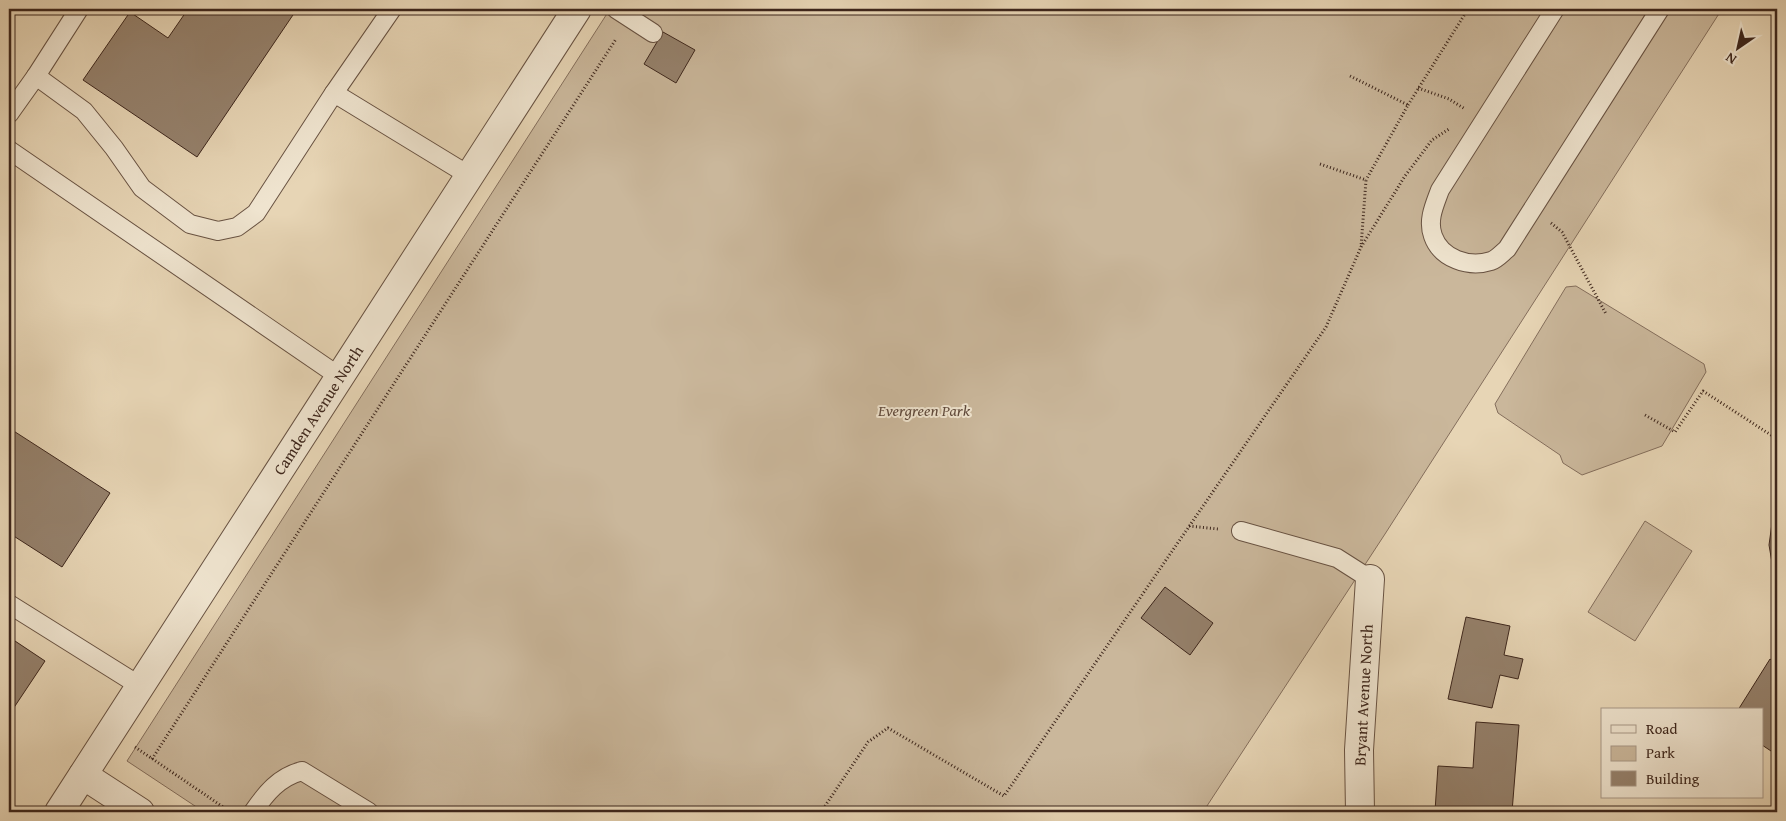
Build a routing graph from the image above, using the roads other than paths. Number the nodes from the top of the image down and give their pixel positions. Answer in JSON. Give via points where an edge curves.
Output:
{"nodes":[{"id":1,"x":80,"y":9,"type":"edge"},
{"id":2,"x":392,"y":9,"type":"edge"},
{"id":3,"x":577,"y":9,"type":"edge"},
{"id":4,"x":1554,"y":9,"type":"edge"},
{"id":5,"x":1660,"y":9,"type":"edge"},
{"id":6,"x":622,"y":14,"type":"edge"},
{"id":7,"x":654,"y":33,"type":"dead end"},
{"id":8,"x":36,"y":76,"type":"junction"},
{"id":9,"x":334,"y":94,"type":"junction"},
{"id":10,"x":9,"y":114,"type":"edge"},
{"id":11,"x":9,"y":150,"type":"edge"},
{"id":12,"x":470,"y":176,"type":"junction"},
{"id":13,"x":340,"y":376,"type":"junction"},
{"id":14,"x":1241,"y":531,"type":"dead end"},
{"id":15,"x":1370,"y":578,"type":"joint"},
{"id":16,"x":9,"y":604,"type":"edge"},
{"id":17,"x":140,"y":686,"type":"junction"},
{"id":18,"x":83,"y":775,"type":"junction"},
{"id":19,"x":59,"y":812,"type":"edge"},
{"id":20,"x":140,"y":812,"type":"edge"},
{"id":21,"x":253,"y":812,"type":"edge"},
{"id":22,"x":369,"y":812,"type":"edge"},
{"id":23,"x":1360,"y":812,"type":"edge"}],
"edges":[{"from":1,"to":8,"type":"lane"},
{"from":2,"to":9,"type":"lane"},
{"from":3,"to":12,"type":"street","name":"Camden Avenue North"},
{"from":4,"to":5,"type":"lane","via":[[1440,190],[1431,214],[1432,234],[1442,251],[1457,260],[1476,264],[1494,260],[1507,249]]},
{"from":6,"to":7,"type":"lane"},
{"from":8,"to":9,"type":"lane","via":[[84,111],[142,188],[190,224],[218,231],[237,227],[256,213]]},
{"from":8,"to":10,"type":"lane"},
{"from":9,"to":12,"type":"lane"},
{"from":11,"to":13,"type":"lane"},
{"from":12,"to":13,"type":"street","name":"Camden Avenue North"},
{"from":13,"to":17,"type":"street","name":"Camden Avenue North"},
{"from":14,"to":15,"type":"lane","via":[[1337,558]]},
{"from":15,"to":23,"type":"street","name":"Bryant Avenue North","via":[[1359,750]]},
{"from":16,"to":17,"type":"lane"},
{"from":17,"to":18,"type":"street","name":"Camden Avenue North"},
{"from":18,"to":19,"type":"street","name":"Camden Avenue North"},
{"from":18,"to":20,"type":"street"},
{"from":21,"to":22,"type":"lane","via":[[266,793],[289,774],[302,771]]}]}
